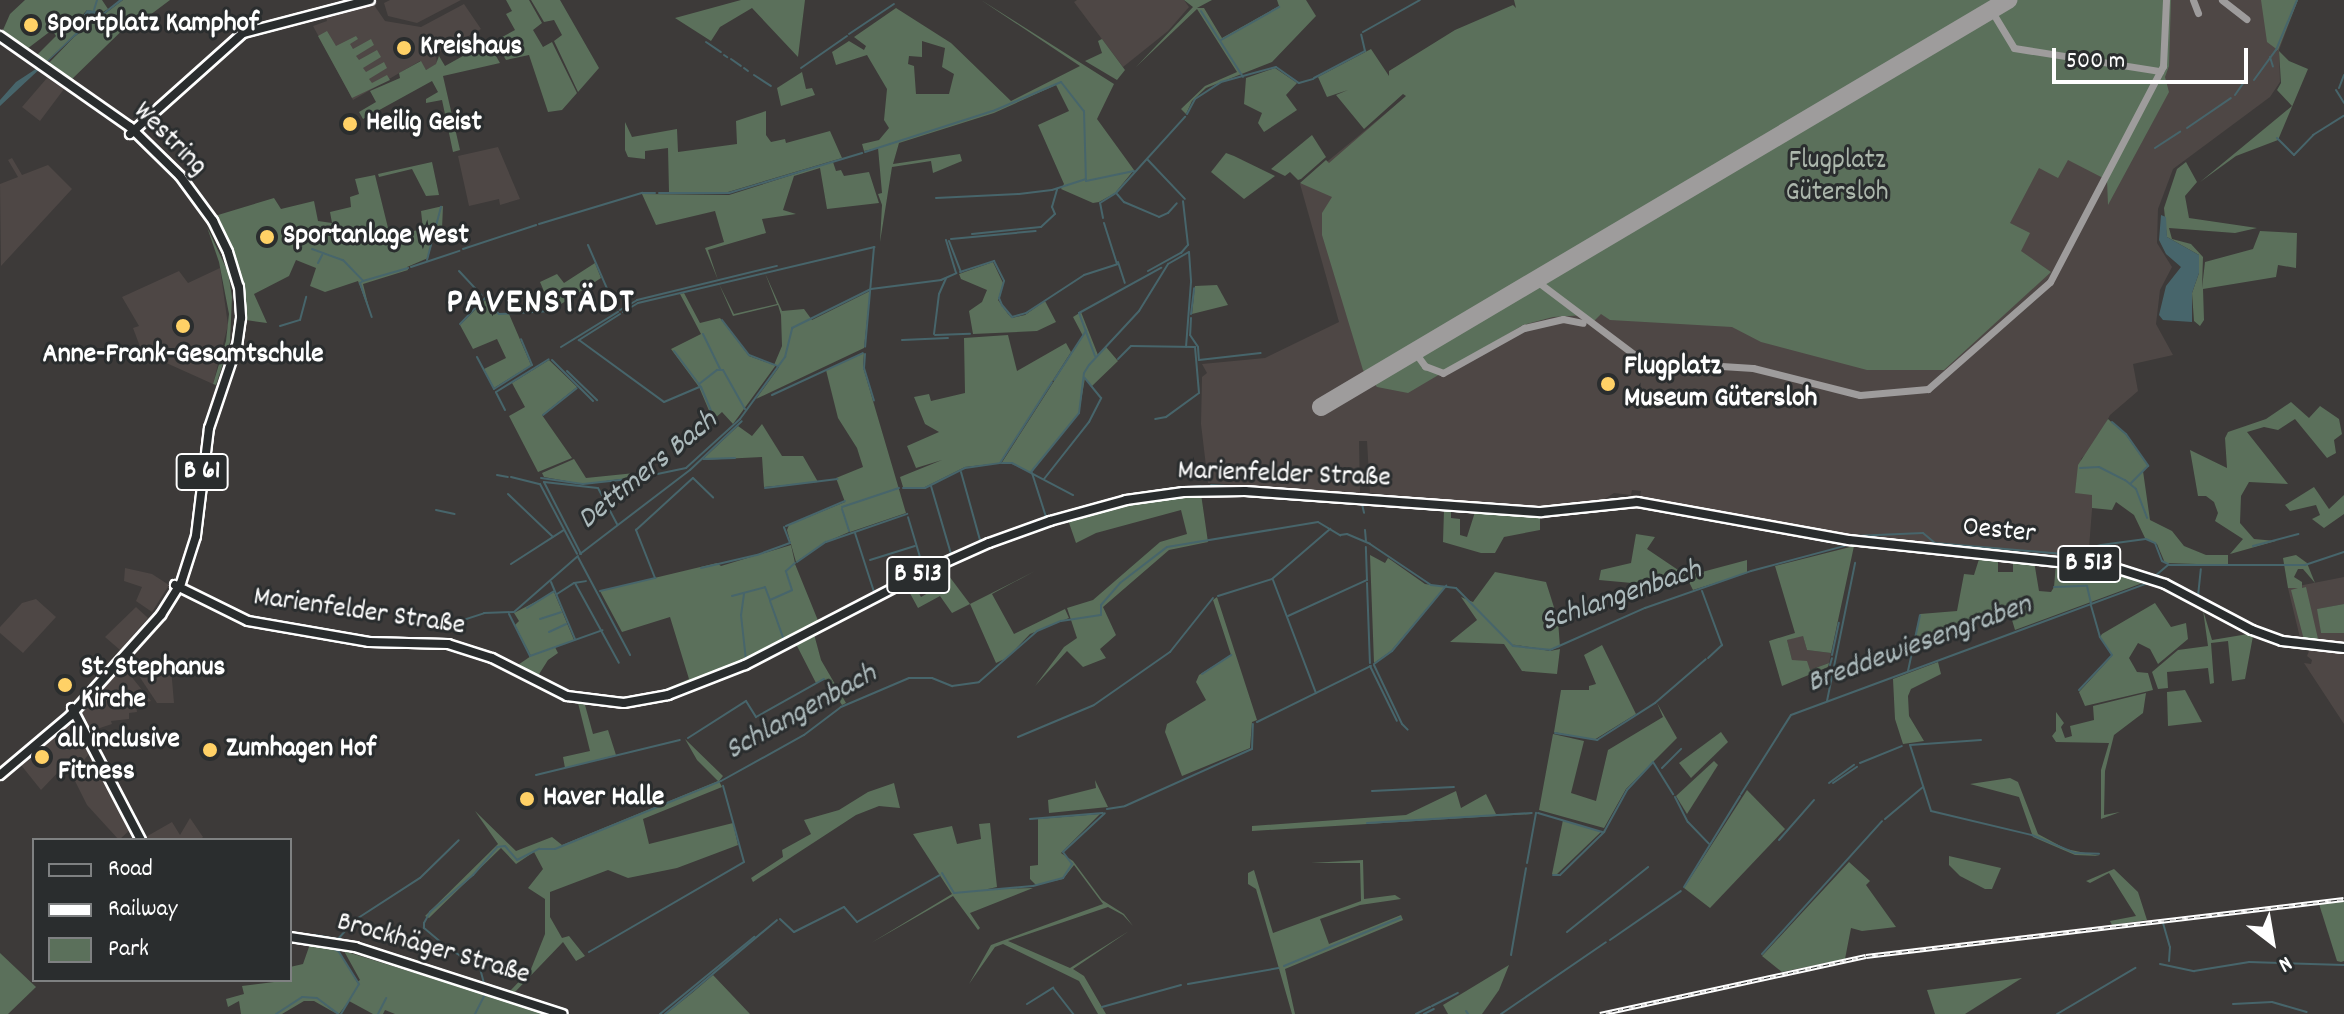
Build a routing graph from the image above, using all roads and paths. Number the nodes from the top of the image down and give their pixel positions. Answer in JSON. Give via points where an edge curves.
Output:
{"nodes":[{"id":1,"x":370,"y":0,"type":"edge"},
{"id":2,"x":0,"y":38,"type":"edge"},
{"id":3,"x":130,"y":131,"type":"junction"},
{"id":4,"x":1637,"y":502,"type":"joint"},
{"id":5,"x":178,"y":584,"type":"junction"},
{"id":6,"x":2344,"y":648,"type":"edge"},
{"id":7,"x":71,"y":711,"type":"junction"},
{"id":8,"x":0,"y":773,"type":"edge"},
{"id":9,"x":139,"y":836,"type":"edge"},
{"id":10,"x":292,"y":937,"type":"edge"},
{"id":11,"x":562,"y":1014,"type":"edge"}],
"edges":[{"from":1,"to":3,"type":"main road","via":[[249,30]]},
{"from":2,"to":3,"type":"main road","name":"Westring","number":"B 61"},
{"from":3,"to":5,"type":"main road","name":"Westring","number":"B 61","via":[[174,170],[213,222],[237,280],[238,324],[231,363],[209,428],[196,536]]},
{"from":4,"to":5,"type":"main road","name":"Marienfelder Straße","number":"B 513","via":[[1541,512],[1245,491],[1126,500],[989,543],[745,665],[679,691],[624,703],[567,696],[492,658],[448,644],[369,642],[248,621]]},
{"from":4,"to":6,"type":"main road","name":"Oester","number":"B 513","via":[[1852,540],[2115,568],[2165,584],[2282,641]]},
{"from":5,"to":7,"type":"main road","number":"B 61","via":[[161,615]]},
{"from":7,"to":8,"type":"main road","number":"B 61"},
{"from":7,"to":9,"type":"main road"},
{"from":10,"to":11,"type":"main road","name":"Brockhäger Straße","via":[[355,947]]}]}
